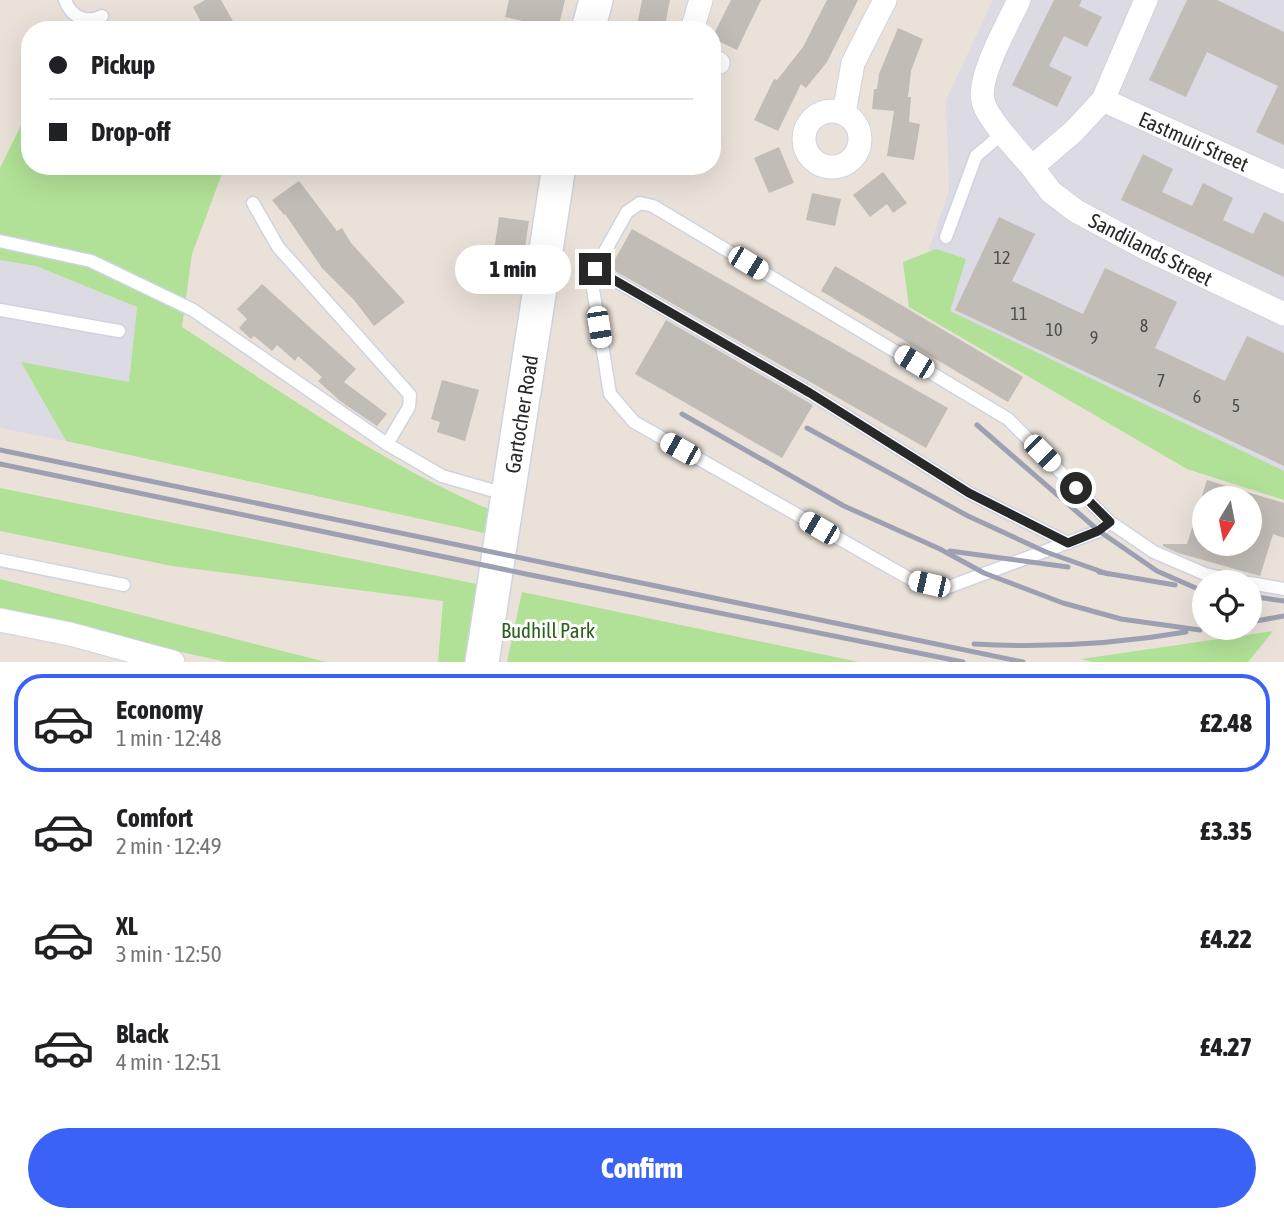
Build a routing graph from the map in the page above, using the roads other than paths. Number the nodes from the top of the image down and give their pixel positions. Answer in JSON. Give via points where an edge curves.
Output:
{"nodes":[{"id":1,"x":65,"y":0,"type":"edge"},
{"id":2,"x":596,"y":0,"type":"edge"},
{"id":3,"x":701,"y":0,"type":"edge"},
{"id":4,"x":885,"y":0,"type":"edge"},
{"id":5,"x":1018,"y":0,"type":"edge"},
{"id":6,"x":1146,"y":0,"type":"edge"},
{"id":7,"x":102,"y":16,"type":"dead end"},
{"id":8,"x":590,"y":21,"type":"edge"},
{"id":9,"x":695,"y":21,"type":"edge"},
{"id":10,"x":1103,"y":100,"type":"junction"},
{"id":11,"x":844,"y":113,"type":"dead end"},
{"id":12,"x":1003,"y":133,"type":"junction"},
{"id":13,"x":1032,"y":167,"type":"junction"},
{"id":14,"x":558,"y":175,"type":"edge"},
{"id":15,"x":1284,"y":181,"type":"edge"},
{"id":16,"x":254,"y":203,"type":"dead end"},
{"id":17,"x":946,"y":237,"type":"dead end"},
{"id":18,"x":0,"y":242,"type":"edge"},
{"id":19,"x":595,"y":269,"type":"junction"},
{"id":20,"x":0,"y":310,"type":"edge"},
{"id":21,"x":1284,"y":314,"type":"edge"},
{"id":22,"x":119,"y":331,"type":"dead end"},
{"id":23,"x":387,"y":444,"type":"junction"},
{"id":24,"x":509,"y":495,"type":"junction"},
{"id":25,"x":1110,"y":522,"type":"junction"},
{"id":26,"x":1068,"y":543,"type":"junction"},
{"id":27,"x":0,"y":560,"type":"edge"},
{"id":28,"x":1196,"y":570,"type":"edge"},
{"id":29,"x":124,"y":585,"type":"dead end"},
{"id":30,"x":1262,"y":585,"type":"edge"},
{"id":31,"x":1284,"y":589,"type":"edge"},
{"id":32,"x":0,"y":620,"type":"edge"},
{"id":33,"x":173,"y":662,"type":"edge"},
{"id":34,"x":482,"y":662,"type":"edge"}],
"edges":[{"from":1,"to":7,"type":"lane","via":[[80,18],[92,21]]},
{"from":2,"to":8,"type":"main road"},
{"from":3,"to":9,"type":"street"},
{"from":4,"to":11,"type":"street","via":[[853,63]]},
{"from":5,"to":12,"type":"street","name":"Sandilands Street","via":[[981,82],[983,103]]},
{"from":6,"to":10,"type":"street"},
{"from":10,"to":13,"type":"street"},
{"from":10,"to":15,"type":"street","name":"Eastmuir Street"},
{"from":12,"to":13,"type":"street","name":"Sandilands Street"},
{"from":12,"to":17,"type":"lane","via":[[976,156]]},
{"from":13,"to":21,"type":"street","name":"Sandilands Street","via":[[1051,192],[1076,211]]},
{"from":14,"to":24,"type":"main road","name":"Gartocher Road"},
{"from":16,"to":23,"type":"lane","via":[[278,247],[410,395]]},
{"from":18,"to":23,"type":"lane","via":[[91,261],[193,310]]},
{"from":19,"to":25,"type":"lane","via":[[627,212],[640,203],[653,206],[1008,419]]},
{"from":19,"to":26,"type":"lane","via":[[810,393],[969,493]]},
{"from":19,"to":26,"type":"lane","via":[[592,283],[610,394],[634,422],[912,580],[946,588]]},
{"from":20,"to":22,"type":"lane"},
{"from":23,"to":24,"type":"lane","via":[[442,476]]},
{"from":24,"to":34,"type":"main road","name":"Gartocher Road"},
{"from":25,"to":26,"type":"lane"},
{"from":25,"to":28,"type":"lane","via":[[1154,552]]},
{"from":27,"to":29,"type":"lane"},
{"from":30,"to":31,"type":"lane"},
{"from":32,"to":33,"type":"street"}]}
